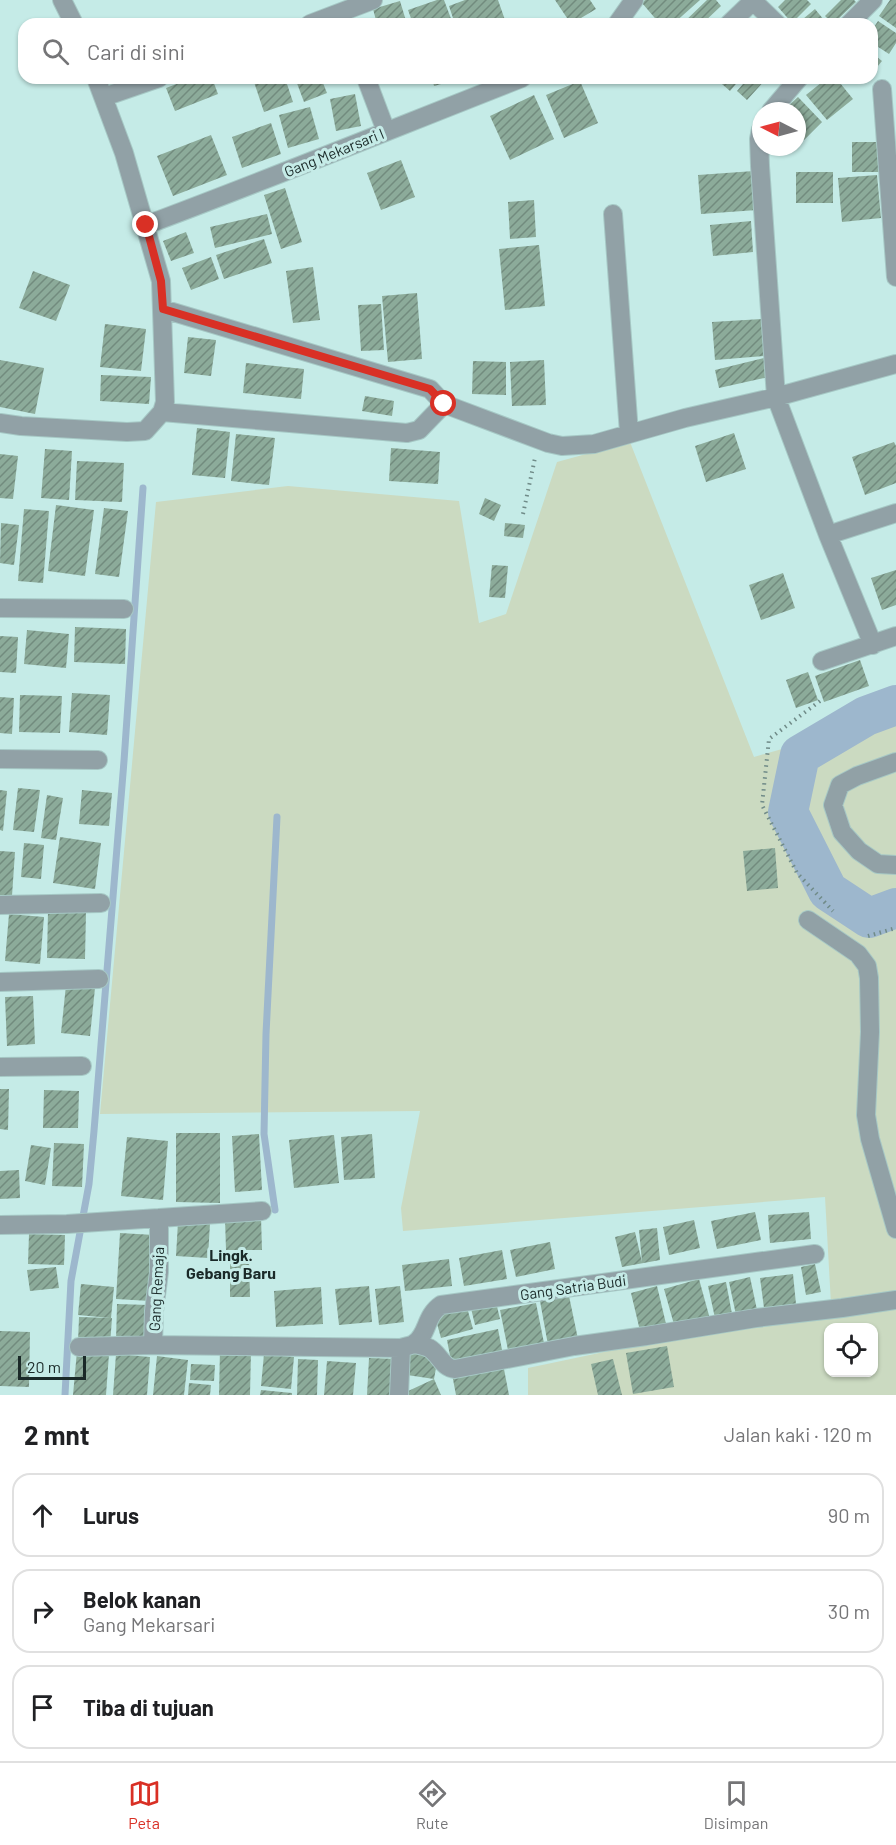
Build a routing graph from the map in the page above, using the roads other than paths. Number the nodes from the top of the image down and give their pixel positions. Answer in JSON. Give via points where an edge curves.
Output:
{"nodes":[{"id":1,"x":62,"y":0,"type":"edge"},
{"id":2,"x":373,"y":0,"type":"edge"},
{"id":3,"x":634,"y":0,"type":"edge"},
{"id":4,"x":873,"y":0,"type":"edge"},
{"id":5,"x":753,"y":1,"type":"edge"},
{"id":6,"x":71,"y":18,"type":"edge"},
{"id":7,"x":343,"y":18,"type":"edge"},
{"id":8,"x":621,"y":18,"type":"edge"},
{"id":9,"x":735,"y":18,"type":"edge"},
{"id":10,"x":771,"y":18,"type":"edge"},
{"id":11,"x":855,"y":18,"type":"edge"},
{"id":12,"x":98,"y":84,"type":"edge"},
{"id":13,"x":142,"y":84,"type":"edge"},
{"id":14,"x":368,"y":84,"type":"edge"},
{"id":15,"x":507,"y":84,"type":"edge"},
{"id":16,"x":794,"y":84,"type":"edge"},
{"id":17,"x":882,"y":89,"type":"dead end"},
{"id":18,"x":104,"y":98,"type":"junction"},
{"id":19,"x":779,"y":102,"type":"edge"},
{"id":20,"x":386,"y":131,"type":"junction"},
{"id":21,"x":760,"y":156,"type":"edge"},
{"id":22,"x":613,"y":214,"type":"dead end"},
{"id":23,"x":146,"y":225,"type":"junction"},
{"id":24,"x":896,"y":277,"type":"edge"},
{"id":25,"x":163,"y":305,"type":"junction"},
{"id":26,"x":896,"y":364,"type":"edge"},
{"id":27,"x":776,"y":398,"type":"junction"},
{"id":28,"x":444,"y":404,"type":"junction"},
{"id":29,"x":162,"y":412,"type":"junction"},
{"id":30,"x":0,"y":423,"type":"edge"},
{"id":31,"x":629,"y":433,"type":"junction"},
{"id":32,"x":896,"y":513,"type":"edge"},
{"id":33,"x":828,"y":535,"type":"junction"},
{"id":34,"x":0,"y":608,"type":"edge"},
{"id":35,"x":124,"y":609,"type":"dead end"},
{"id":36,"x":896,"y":636,"type":"edge"},
{"id":37,"x":873,"y":645,"type":"junction"},
{"id":38,"x":822,"y":661,"type":"dead end"},
{"id":39,"x":0,"y":759,"type":"edge"},
{"id":40,"x":98,"y":760,"type":"dead end"},
{"id":41,"x":896,"y":762,"type":"edge"},
{"id":42,"x":896,"y":866,"type":"edge"},
{"id":43,"x":101,"y":903,"type":"dead end"},
{"id":44,"x":0,"y":905,"type":"edge"},
{"id":45,"x":808,"y":920,"type":"dead end"},
{"id":46,"x":99,"y":979,"type":"dead end"},
{"id":47,"x":0,"y":982,"type":"edge"},
{"id":48,"x":82,"y":1066,"type":"dead end"},
{"id":49,"x":0,"y":1067,"type":"edge"},
{"id":50,"x":262,"y":1211,"type":"dead end"},
{"id":51,"x":159,"y":1218,"type":"junction"},
{"id":52,"x":0,"y":1225,"type":"edge"},
{"id":53,"x":896,"y":1229,"type":"edge"},
{"id":54,"x":815,"y":1254,"type":"dead end"},
{"id":55,"x":896,"y":1300,"type":"edge"},
{"id":56,"x":153,"y":1345,"type":"junction"},
{"id":57,"x":407,"y":1346,"type":"junction"},
{"id":58,"x":79,"y":1347,"type":"dead end"},
{"id":59,"x":399,"y":1395,"type":"edge"}],
"edges":[{"from":1,"to":6,"type":"street"},
{"from":2,"to":7,"type":"street"},
{"from":3,"to":8,"type":"street"},
{"from":4,"to":11,"type":"street"},
{"from":5,"to":9,"type":"street"},
{"from":5,"to":10,"type":"street"},
{"from":12,"to":18,"type":"street"},
{"from":13,"to":18,"type":"street"},
{"from":14,"to":20,"type":"street"},
{"from":15,"to":20,"type":"street","name":"Gang Mekarsari I"},
{"from":16,"to":19,"type":"street"},
{"from":17,"to":24,"type":"street"},
{"from":18,"to":23,"type":"street"},
{"from":20,"to":23,"type":"street","name":"Gang Mekarsari I"},
{"from":21,"to":27,"type":"street"},
{"from":22,"to":31,"type":"street"},
{"from":23,"to":25,"type":"street","via":[[161,281]]},
{"from":25,"to":28,"type":"street","via":[[430,389]]},
{"from":25,"to":29,"type":"street","via":[[166,392]]},
{"from":26,"to":27,"type":"street"},
{"from":27,"to":31,"type":"street"},
{"from":27,"to":33,"type":"street"},
{"from":28,"to":29,"type":"street","via":[[418,430],[407,433]]},
{"from":28,"to":31,"type":"street","via":[[562,446],[594,444]]},
{"from":29,"to":30,"type":"street","via":[[145,431],[136,432]]},
{"from":32,"to":33,"type":"street"},
{"from":33,"to":37,"type":"street"},
{"from":34,"to":35,"type":"street"},
{"from":36,"to":37,"type":"street"},
{"from":37,"to":38,"type":"street"},
{"from":39,"to":40,"type":"street"},
{"from":41,"to":42,"type":"street","via":[[840,785],[833,805],[842,832],[859,851],[878,864]]},
{"from":43,"to":44,"type":"street"},
{"from":45,"to":53,"type":"street","via":[[858,954],[867,966],[870,1032],[866,1115]]},
{"from":46,"to":47,"type":"street"},
{"from":48,"to":49,"type":"street"},
{"from":50,"to":51,"type":"street"},
{"from":51,"to":52,"type":"street"},
{"from":51,"to":56,"type":"street","name":"Gang Remaja"},
{"from":54,"to":57,"type":"street","name":"Gang Satria Budi","via":[[441,1305],[431,1313],[422,1336]]},
{"from":55,"to":57,"type":"street","via":[[574,1346],[455,1370],[427,1347]]},
{"from":56,"to":57,"type":"street","name":"Gang Remaja"},
{"from":56,"to":58,"type":"street"},
{"from":57,"to":59,"type":"street","name":"Gang Satria Budi"}]}
